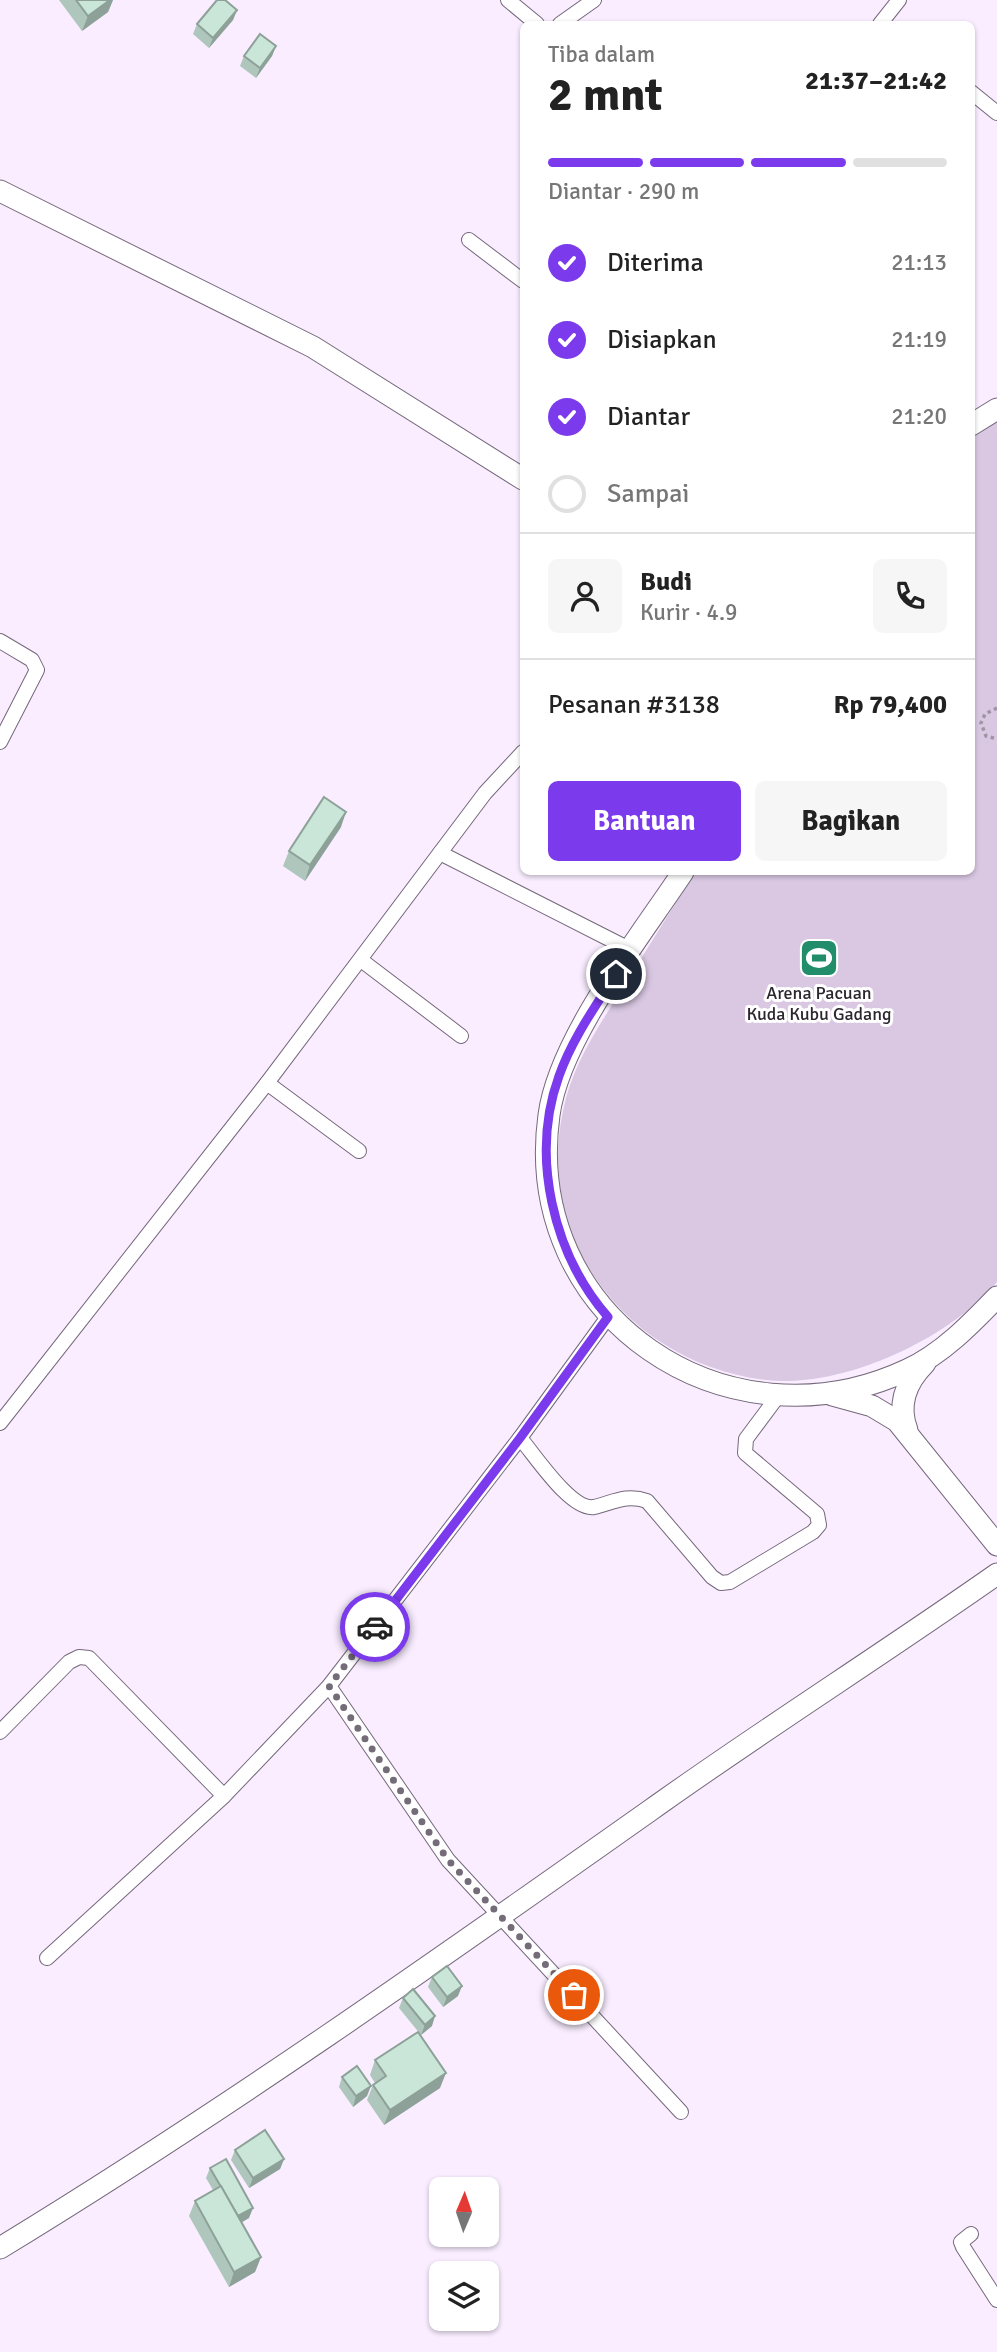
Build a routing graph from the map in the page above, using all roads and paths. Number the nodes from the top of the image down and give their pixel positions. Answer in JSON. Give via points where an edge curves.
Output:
{"nodes":[{"id":1,"x":508,"y":0,"type":"edge"},
{"id":2,"x":594,"y":0,"type":"edge"},
{"id":3,"x":898,"y":0,"type":"edge"},
{"id":4,"x":533,"y":21,"type":"edge"},
{"id":5,"x":564,"y":21,"type":"edge"},
{"id":6,"x":885,"y":21,"type":"edge"},
{"id":7,"x":975,"y":95,"type":"edge"},
{"id":8,"x":997,"y":113,"type":"edge"},
{"id":9,"x":0,"y":191,"type":"edge"},
{"id":10,"x":469,"y":240,"type":"dead end"},
{"id":11,"x":520,"y":279,"type":"edge"},
{"id":12,"x":997,"y":409,"type":"edge"},
{"id":13,"x":975,"y":423,"type":"edge"},
{"id":14,"x":520,"y":476,"type":"edge"},
{"id":15,"x":0,"y":641,"type":"edge"},
{"id":16,"x":997,"y":708,"type":"edge"},
{"id":17,"x":997,"y":739,"type":"edge"},
{"id":18,"x":0,"y":742,"type":"edge"},
{"id":19,"x":520,"y":755,"type":"edge"},
{"id":20,"x":440,"y":853,"type":"junction"},
{"id":21,"x":681,"y":875,"type":"edge"},
{"id":22,"x":631,"y":950,"type":"junction"},
{"id":23,"x":361,"y":960,"type":"junction"},
{"id":24,"x":461,"y":1036,"type":"dead end"},
{"id":25,"x":267,"y":1083,"type":"junction"},
{"id":26,"x":359,"y":1151,"type":"dead end"},
{"id":27,"x":997,"y":1297,"type":"edge"},
{"id":28,"x":608,"y":1317,"type":"junction"},
{"id":29,"x":932,"y":1356,"type":"junction"},
{"id":30,"x":822,"y":1394,"type":"junction"},
{"id":31,"x":778,"y":1396,"type":"junction"},
{"id":32,"x":0,"y":1423,"type":"edge"},
{"id":33,"x":907,"y":1430,"type":"junction"},
{"id":34,"x":520,"y":1438,"type":"junction"},
{"id":35,"x":997,"y":1545,"type":"edge"},
{"id":36,"x":996,"y":1579,"type":"edge"},
{"id":37,"x":329,"y":1686,"type":"junction"},
{"id":38,"x":0,"y":1732,"type":"edge"},
{"id":39,"x":224,"y":1796,"type":"junction"},
{"id":40,"x":503,"y":1917,"type":"junction"},
{"id":41,"x":47,"y":1958,"type":"dead end"},
{"id":42,"x":681,"y":2112,"type":"dead end"},
{"id":43,"x":971,"y":2235,"type":"dead end"},
{"id":44,"x":0,"y":2248,"type":"edge"},
{"id":45,"x":997,"y":2300,"type":"edge"}],
"edges":[{"from":1,"to":4,"type":"street"},
{"from":2,"to":5,"type":"street"},
{"from":3,"to":6,"type":"street"},
{"from":7,"to":8,"type":"street"},
{"from":9,"to":14,"type":"street","via":[[313,347]]},
{"from":10,"to":11,"type":"street"},
{"from":12,"to":13,"type":"street"},
{"from":15,"to":18,"type":"street","via":[[32,660],[37,670]]},
{"from":16,"to":17,"type":"path","via":[[985,714],[981,723],[986,736]]},
{"from":19,"to":20,"type":"street"},
{"from":20,"to":22,"type":"street"},
{"from":20,"to":23,"type":"street"},
{"from":21,"to":22,"type":"street"},
{"from":22,"to":28,"type":"street","via":[[566,1057],[553,1094],[547,1135],[548,1176],[565,1244],[592,1299]]},
{"from":23,"to":24,"type":"street"},
{"from":23,"to":25,"type":"street"},
{"from":25,"to":26,"type":"street"},
{"from":25,"to":32,"type":"street"},
{"from":27,"to":29,"type":"street"},
{"from":28,"to":31,"type":"street","via":[[697,1376]]},
{"from":28,"to":34,"type":"street"},
{"from":29,"to":30,"type":"street","via":[[881,1380]]},
{"from":29,"to":33,"type":"street","via":[[906,1391],[902,1410]]},
{"from":30,"to":31,"type":"street"},
{"from":30,"to":33,"type":"street","via":[[872,1406]]},
{"from":31,"to":34,"type":"street","via":[[746,1439],[745,1453],[817,1514],[819,1525],[730,1582],[720,1583],[712,1577],[647,1501],[634,1496],[590,1508],[575,1504]]},
{"from":33,"to":35,"type":"street"},
{"from":34,"to":37,"type":"street"},
{"from":36,"to":40,"type":"street","via":[[664,1801]]},
{"from":37,"to":39,"type":"street"},
{"from":37,"to":40,"type":"street","via":[[448,1860]]},
{"from":38,"to":39,"type":"street","via":[[73,1658],[89,1658]]},
{"from":39,"to":41,"type":"street"},
{"from":40,"to":42,"type":"street"},
{"from":40,"to":44,"type":"street","via":[[150,2156]]},
{"from":43,"to":45,"type":"street","via":[[961,2242]]}]}
